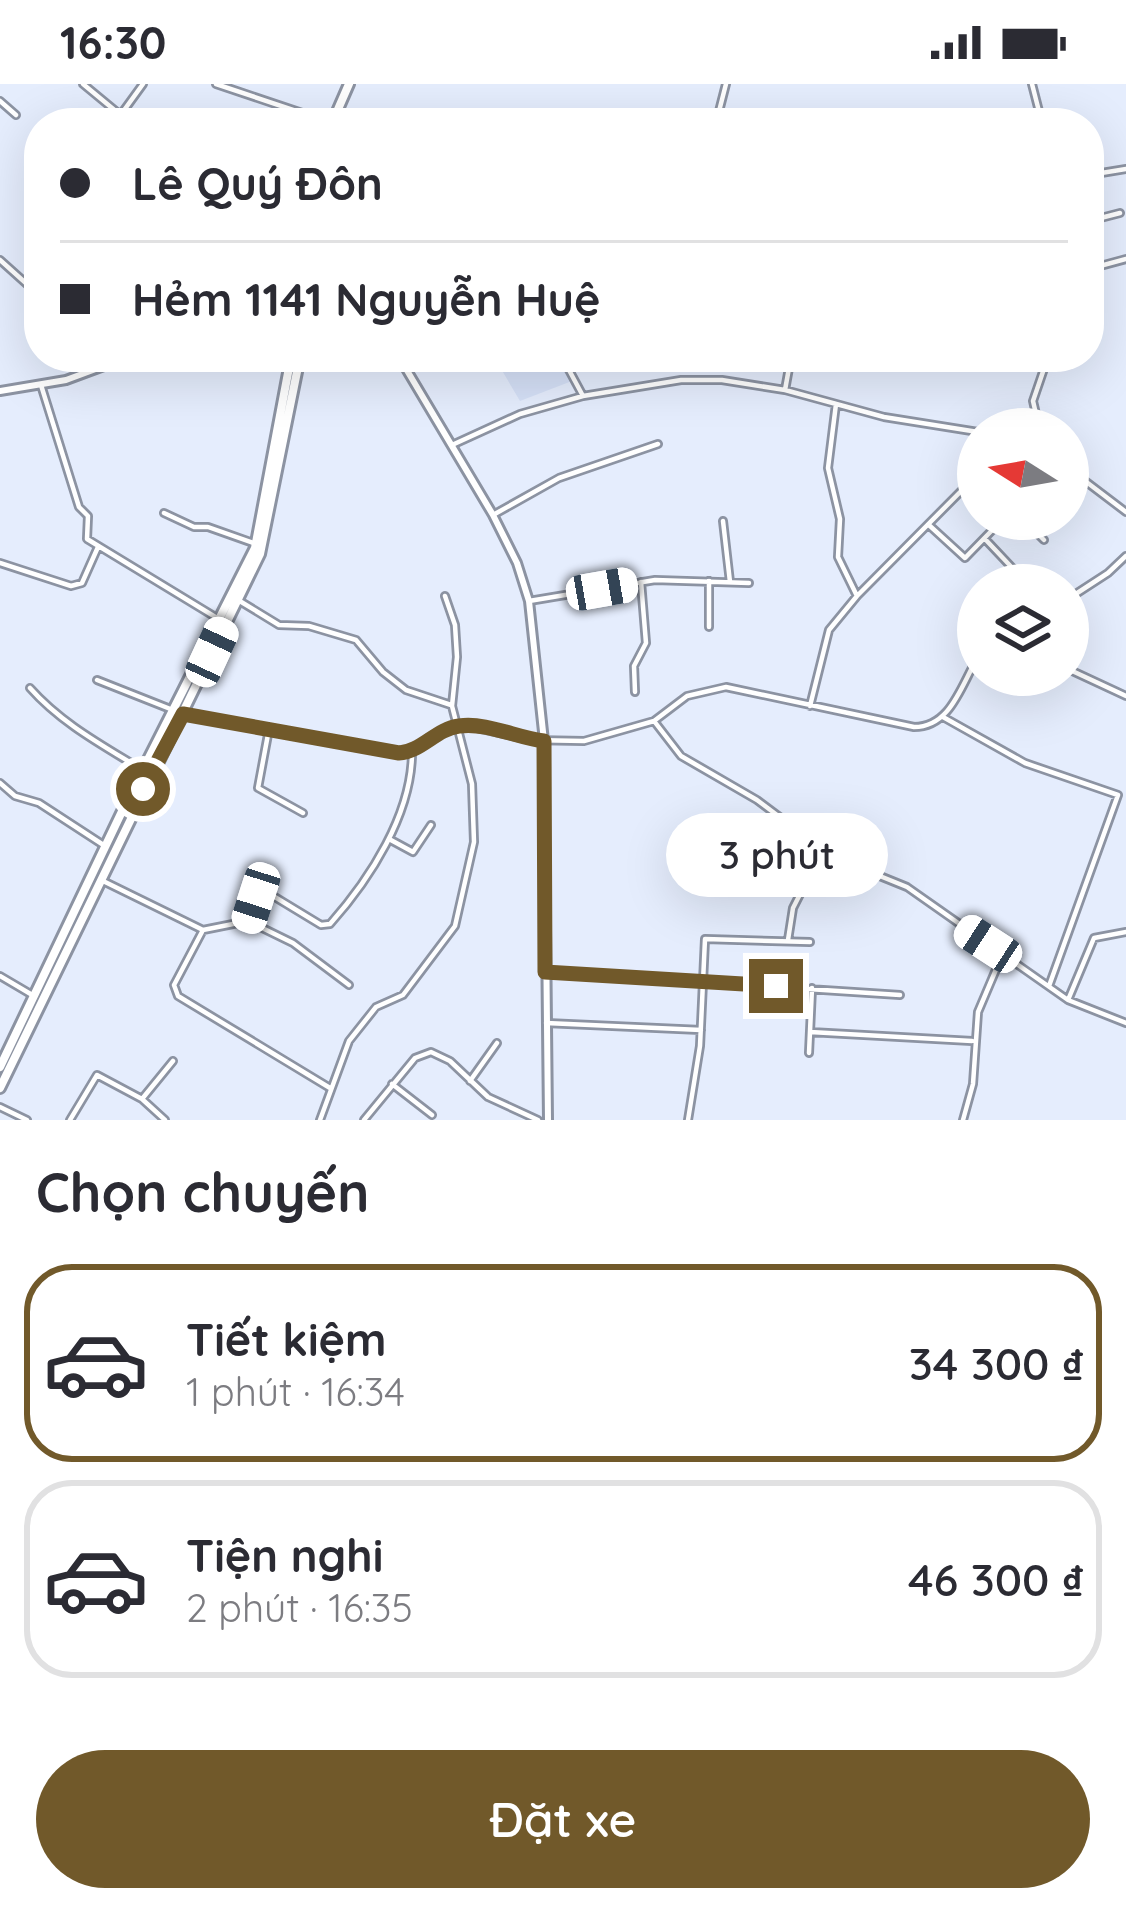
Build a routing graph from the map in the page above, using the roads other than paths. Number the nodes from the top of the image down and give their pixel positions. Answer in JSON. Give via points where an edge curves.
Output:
{"nodes":[{"id":1,"x":82,"y":84,"type":"edge"},
{"id":2,"x":216,"y":84,"type":"edge"},
{"id":3,"x":228,"y":86,"type":"edge"},
{"id":4,"x":0,"y":101,"type":"edge"},
{"id":5,"x":112,"y":108,"type":"edge"},
{"id":6,"x":290,"y":108,"type":"edge"},
{"id":7,"x":16,"y":115,"type":"dead end"},
{"id":8,"x":1120,"y":213,"type":"dead end"},
{"id":9,"x":1104,"y":217,"type":"edge"},
{"id":10,"x":0,"y":260,"type":"edge"},
{"id":11,"x":24,"y":282,"type":"edge"},
{"id":12,"x":88,"y":372,"type":"edge"},
{"id":13,"x":292,"y":372,"type":"edge"},
{"id":14,"x":408,"y":372,"type":"edge"},
{"id":15,"x":570,"y":372,"type":"edge"},
{"id":16,"x":788,"y":372,"type":"edge"},
{"id":17,"x":1043,"y":372,"type":"edge"},
{"id":18,"x":41,"y":385,"type":"junction"},
{"id":19,"x":0,"y":391,"type":"edge"},
{"id":20,"x":785,"y":391,"type":"junction"},
{"id":21,"x":583,"y":396,"type":"junction"},
{"id":22,"x":836,"y":404,"type":"junction"},
{"id":23,"x":1035,"y":408,"type":"edge"},
{"id":24,"x":957,"y":429,"type":"edge"},
{"id":25,"x":658,"y":444,"type":"dead end"},
{"id":26,"x":452,"y":445,"type":"junction"},
{"id":27,"x":279,"y":446,"type":"junction"},
{"id":28,"x":1089,"y":484,"type":"edge"},
{"id":29,"x":957,"y":497,"type":"edge"},
{"id":30,"x":1126,"y":512,"type":"edge"},
{"id":31,"x":164,"y":513,"type":"dead end"},
{"id":32,"x":493,"y":515,"type":"junction"},
{"id":33,"x":723,"y":521,"type":"dead end"},
{"id":34,"x":930,"y":526,"type":"junction"},
{"id":35,"x":983,"y":540,"type":"edge"},
{"id":36,"x":987,"y":540,"type":"edge"},
{"id":37,"x":256,"y":544,"type":"junction"},
{"id":38,"x":99,"y":546,"type":"junction"},
{"id":39,"x":1126,"y":556,"type":"edge"},
{"id":40,"x":0,"y":562,"type":"edge"},
{"id":41,"x":1009,"y":564,"type":"edge"},
{"id":42,"x":709,"y":581,"type":"junction"},
{"id":43,"x":641,"y":582,"type":"junction"},
{"id":44,"x":730,"y":582,"type":"junction"},
{"id":45,"x":749,"y":583,"type":"dead end"},
{"id":46,"x":1089,"y":586,"type":"edge"},
{"id":47,"x":446,"y":596,"type":"dead end"},
{"id":48,"x":856,"y":596,"type":"junction"},
{"id":49,"x":238,"y":600,"type":"junction"},
{"id":50,"x":529,"y":602,"type":"junction"},
{"id":51,"x":219,"y":620,"type":"junction"},
{"id":52,"x":709,"y":627,"type":"dead end"},
{"id":53,"x":1089,"y":679,"type":"edge"},
{"id":54,"x":97,"y":680,"type":"dead end"},
{"id":55,"x":30,"y":688,"type":"dead end"},
{"id":56,"x":635,"y":692,"type":"dead end"},
{"id":57,"x":957,"y":693,"type":"edge"},
{"id":58,"x":1126,"y":696,"type":"edge"},
{"id":59,"x":452,"y":706,"type":"junction"},
{"id":60,"x":811,"y":706,"type":"junction"},
{"id":61,"x":179,"y":712,"type":"junction"},
{"id":62,"x":943,"y":717,"type":"junction"},
{"id":63,"x":654,"y":722,"type":"junction"},
{"id":64,"x":456,"y":726,"type":"junction"},
{"id":65,"x":269,"y":729,"type":"junction"},
{"id":66,"x":544,"y":741,"type":"junction"},
{"id":67,"x":412,"y":752,"type":"junction"},
{"id":68,"x":143,"y":771,"type":"junction"},
{"id":69,"x":0,"y":783,"type":"edge"},
{"id":70,"x":303,"y":813,"type":"dead end"},
{"id":71,"x":430,"y":825,"type":"dead end"},
{"id":72,"x":388,"y":838,"type":"junction"},
{"id":73,"x":106,"y":846,"type":"junction"},
{"id":74,"x":822,"y":850,"type":"junction"},
{"id":75,"x":100,"y":880,"type":"junction"},
{"id":76,"x":248,"y":921,"type":"junction"},
{"id":77,"x":203,"y":930,"type":"junction"},
{"id":78,"x":1126,"y":932,"type":"edge"},
{"id":79,"x":788,"y":940,"type":"junction"},
{"id":80,"x":810,"y":942,"type":"dead end"},
{"id":81,"x":64,"y":945,"type":"junction"},
{"id":82,"x":1003,"y":953,"type":"junction"},
{"id":83,"x":545,"y":972,"type":"junction"},
{"id":84,"x":0,"y":976,"type":"edge"},
{"id":85,"x":703,"y":982,"type":"junction"},
{"id":86,"x":350,"y":985,"type":"dead end"},
{"id":87,"x":1049,"y":986,"type":"junction"},
{"id":88,"x":812,"y":988,"type":"junction"},
{"id":89,"x":899,"y":994,"type":"dead end"},
{"id":90,"x":34,"y":996,"type":"junction"},
{"id":91,"x":1068,"y":1000,"type":"junction"},
{"id":92,"x":546,"y":1023,"type":"junction"},
{"id":93,"x":1126,"y":1023,"type":"edge"},
{"id":94,"x":701,"y":1030,"type":"junction"},
{"id":95,"x":810,"y":1032,"type":"junction"},
{"id":96,"x":974,"y":1041,"type":"junction"},
{"id":97,"x":497,"y":1043,"type":"dead end"},
{"id":98,"x":808,"y":1053,"type":"dead end"},
{"id":99,"x":173,"y":1061,"type":"dead end"},
{"id":100,"x":0,"y":1067,"type":"edge"},
{"id":101,"x":470,"y":1081,"type":"junction"},
{"id":102,"x":392,"y":1084,"type":"junction"},
{"id":103,"x":0,"y":1088,"type":"edge"},
{"id":104,"x":332,"y":1089,"type":"junction"},
{"id":105,"x":142,"y":1099,"type":"junction"},
{"id":106,"x":0,"y":1107,"type":"edge"},
{"id":107,"x":432,"y":1115,"type":"dead end"},
{"id":108,"x":27,"y":1120,"type":"edge"},
{"id":109,"x":70,"y":1120,"type":"edge"},
{"id":110,"x":165,"y":1120,"type":"edge"},
{"id":111,"x":320,"y":1120,"type":"edge"},
{"id":112,"x":364,"y":1120,"type":"edge"},
{"id":113,"x":538,"y":1120,"type":"edge"},
{"id":114,"x":548,"y":1120,"type":"edge"},
{"id":115,"x":688,"y":1120,"type":"edge"},
{"id":116,"x":963,"y":1120,"type":"edge"}],
"edges":[{"from":1,"to":5,"type":"street"},
{"from":2,"to":3,"type":"street"},
{"from":3,"to":6,"type":"street"},
{"from":4,"to":7,"type":"street"},
{"from":8,"to":9,"type":"street"},
{"from":10,"to":11,"type":"street"},
{"from":12,"to":18,"type":"street"},
{"from":13,"to":27,"type":"main road"},
{"from":14,"to":26,"type":"street"},
{"from":15,"to":21,"type":"street"},
{"from":16,"to":20,"type":"street"},
{"from":17,"to":23,"type":"street"},
{"from":18,"to":19,"type":"street"},
{"from":18,"to":38,"type":"street","via":[[88,516],[85,535]]},
{"from":20,"to":21,"type":"street","via":[[701,379]]},
{"from":20,"to":22,"type":"street"},
{"from":21,"to":26,"type":"street"},
{"from":22,"to":24,"type":"street"},
{"from":22,"to":48,"type":"street","via":[[828,468],[840,519],[838,557]]},
{"from":25,"to":32,"type":"street","via":[[559,478]]},
{"from":26,"to":32,"type":"street"},
{"from":27,"to":37,"type":"main road"},
{"from":27,"to":49,"type":"main road","via":[[265,542]]},
{"from":28,"to":30,"type":"street"},
{"from":29,"to":34,"type":"street"},
{"from":31,"to":37,"type":"street"},
{"from":32,"to":50,"type":"street"},
{"from":33,"to":44,"type":"street"},
{"from":34,"to":35,"type":"street","via":[[963,558]]},
{"from":34,"to":48,"type":"street"},
{"from":36,"to":41,"type":"street"},
{"from":37,"to":51,"type":"main road"},
{"from":38,"to":40,"type":"street","via":[[82,584],[71,586]]},
{"from":38,"to":51,"type":"street"},
{"from":39,"to":46,"type":"street"},
{"from":42,"to":43,"type":"street"},
{"from":42,"to":44,"type":"street"},
{"from":42,"to":52,"type":"street"},
{"from":43,"to":50,"type":"street"},
{"from":43,"to":56,"type":"street","via":[[646,643],[634,666]]},
{"from":44,"to":45,"type":"street"},
{"from":47,"to":59,"type":"street","via":[[457,643]]},
{"from":48,"to":60,"type":"street","via":[[830,630]]},
{"from":49,"to":59,"type":"street","via":[[279,625],[356,640],[406,690]]},
{"from":49,"to":61,"type":"main road"},
{"from":50,"to":66,"type":"street"},
{"from":51,"to":61,"type":"main road"},
{"from":53,"to":58,"type":"street"},
{"from":54,"to":61,"type":"street"},
{"from":55,"to":68,"type":"street"},
{"from":57,"to":62,"type":"street"},
{"from":59,"to":64,"type":"street"},
{"from":60,"to":62,"type":"street","via":[[914,727]]},
{"from":60,"to":63,"type":"street","via":[[725,687],[687,696]]},
{"from":61,"to":65,"type":"street"},
{"from":61,"to":68,"type":"main road"},
{"from":61,"to":75,"type":"main road"},
{"from":62,"to":87,"type":"street","via":[[1025,763],[1118,795]]},
{"from":63,"to":66,"type":"street","via":[[584,741]]},
{"from":63,"to":74,"type":"street","via":[[681,756]]},
{"from":64,"to":66,"type":"street"},
{"from":64,"to":67,"type":"street"},
{"from":64,"to":104,"type":"street","via":[[471,776],[474,842],[453,933],[403,995],[376,1006],[340,1056]]},
{"from":65,"to":67,"type":"street"},
{"from":65,"to":70,"type":"street","via":[[258,788]]},
{"from":66,"to":83,"type":"street"},
{"from":67,"to":72,"type":"street"},
{"from":68,"to":73,"type":"main road"},
{"from":69,"to":73,"type":"street"},
{"from":71,"to":72,"type":"street","via":[[413,852]]},
{"from":72,"to":76,"type":"street","via":[[330,924],[265,891]]},
{"from":73,"to":81,"type":"main road"},
{"from":74,"to":79,"type":"street","via":[[793,908]]},
{"from":74,"to":82,"type":"street","via":[[908,887]]},
{"from":75,"to":77,"type":"street"},
{"from":75,"to":81,"type":"main road"},
{"from":76,"to":77,"type":"street"},
{"from":76,"to":86,"type":"street"},
{"from":77,"to":104,"type":"street","via":[[174,991]]},
{"from":78,"to":91,"type":"street","via":[[1094,938]]},
{"from":79,"to":80,"type":"street"},
{"from":79,"to":85,"type":"street","via":[[707,937]]},
{"from":81,"to":90,"type":"main road"},
{"from":81,"to":103,"type":"main road"},
{"from":82,"to":87,"type":"street"},
{"from":82,"to":96,"type":"street"},
{"from":83,"to":85,"type":"street"},
{"from":83,"to":92,"type":"street"},
{"from":84,"to":90,"type":"street"},
{"from":85,"to":88,"type":"street"},
{"from":85,"to":94,"type":"street"},
{"from":87,"to":91,"type":"street"},
{"from":88,"to":89,"type":"street"},
{"from":88,"to":95,"type":"street"},
{"from":90,"to":100,"type":"main road"},
{"from":91,"to":93,"type":"street"},
{"from":92,"to":94,"type":"street"},
{"from":92,"to":114,"type":"street"},
{"from":94,"to":115,"type":"street"},
{"from":95,"to":96,"type":"street"},
{"from":95,"to":98,"type":"street"},
{"from":96,"to":116,"type":"street"},
{"from":97,"to":101,"type":"street"},
{"from":99,"to":105,"type":"street"},
{"from":101,"to":102,"type":"street","via":[[431,1052]]},
{"from":101,"to":113,"type":"street"},
{"from":102,"to":107,"type":"street"},
{"from":102,"to":112,"type":"street"},
{"from":104,"to":111,"type":"street"},
{"from":105,"to":109,"type":"street","via":[[97,1075]]},
{"from":105,"to":110,"type":"street"},
{"from":106,"to":108,"type":"street"}]}
